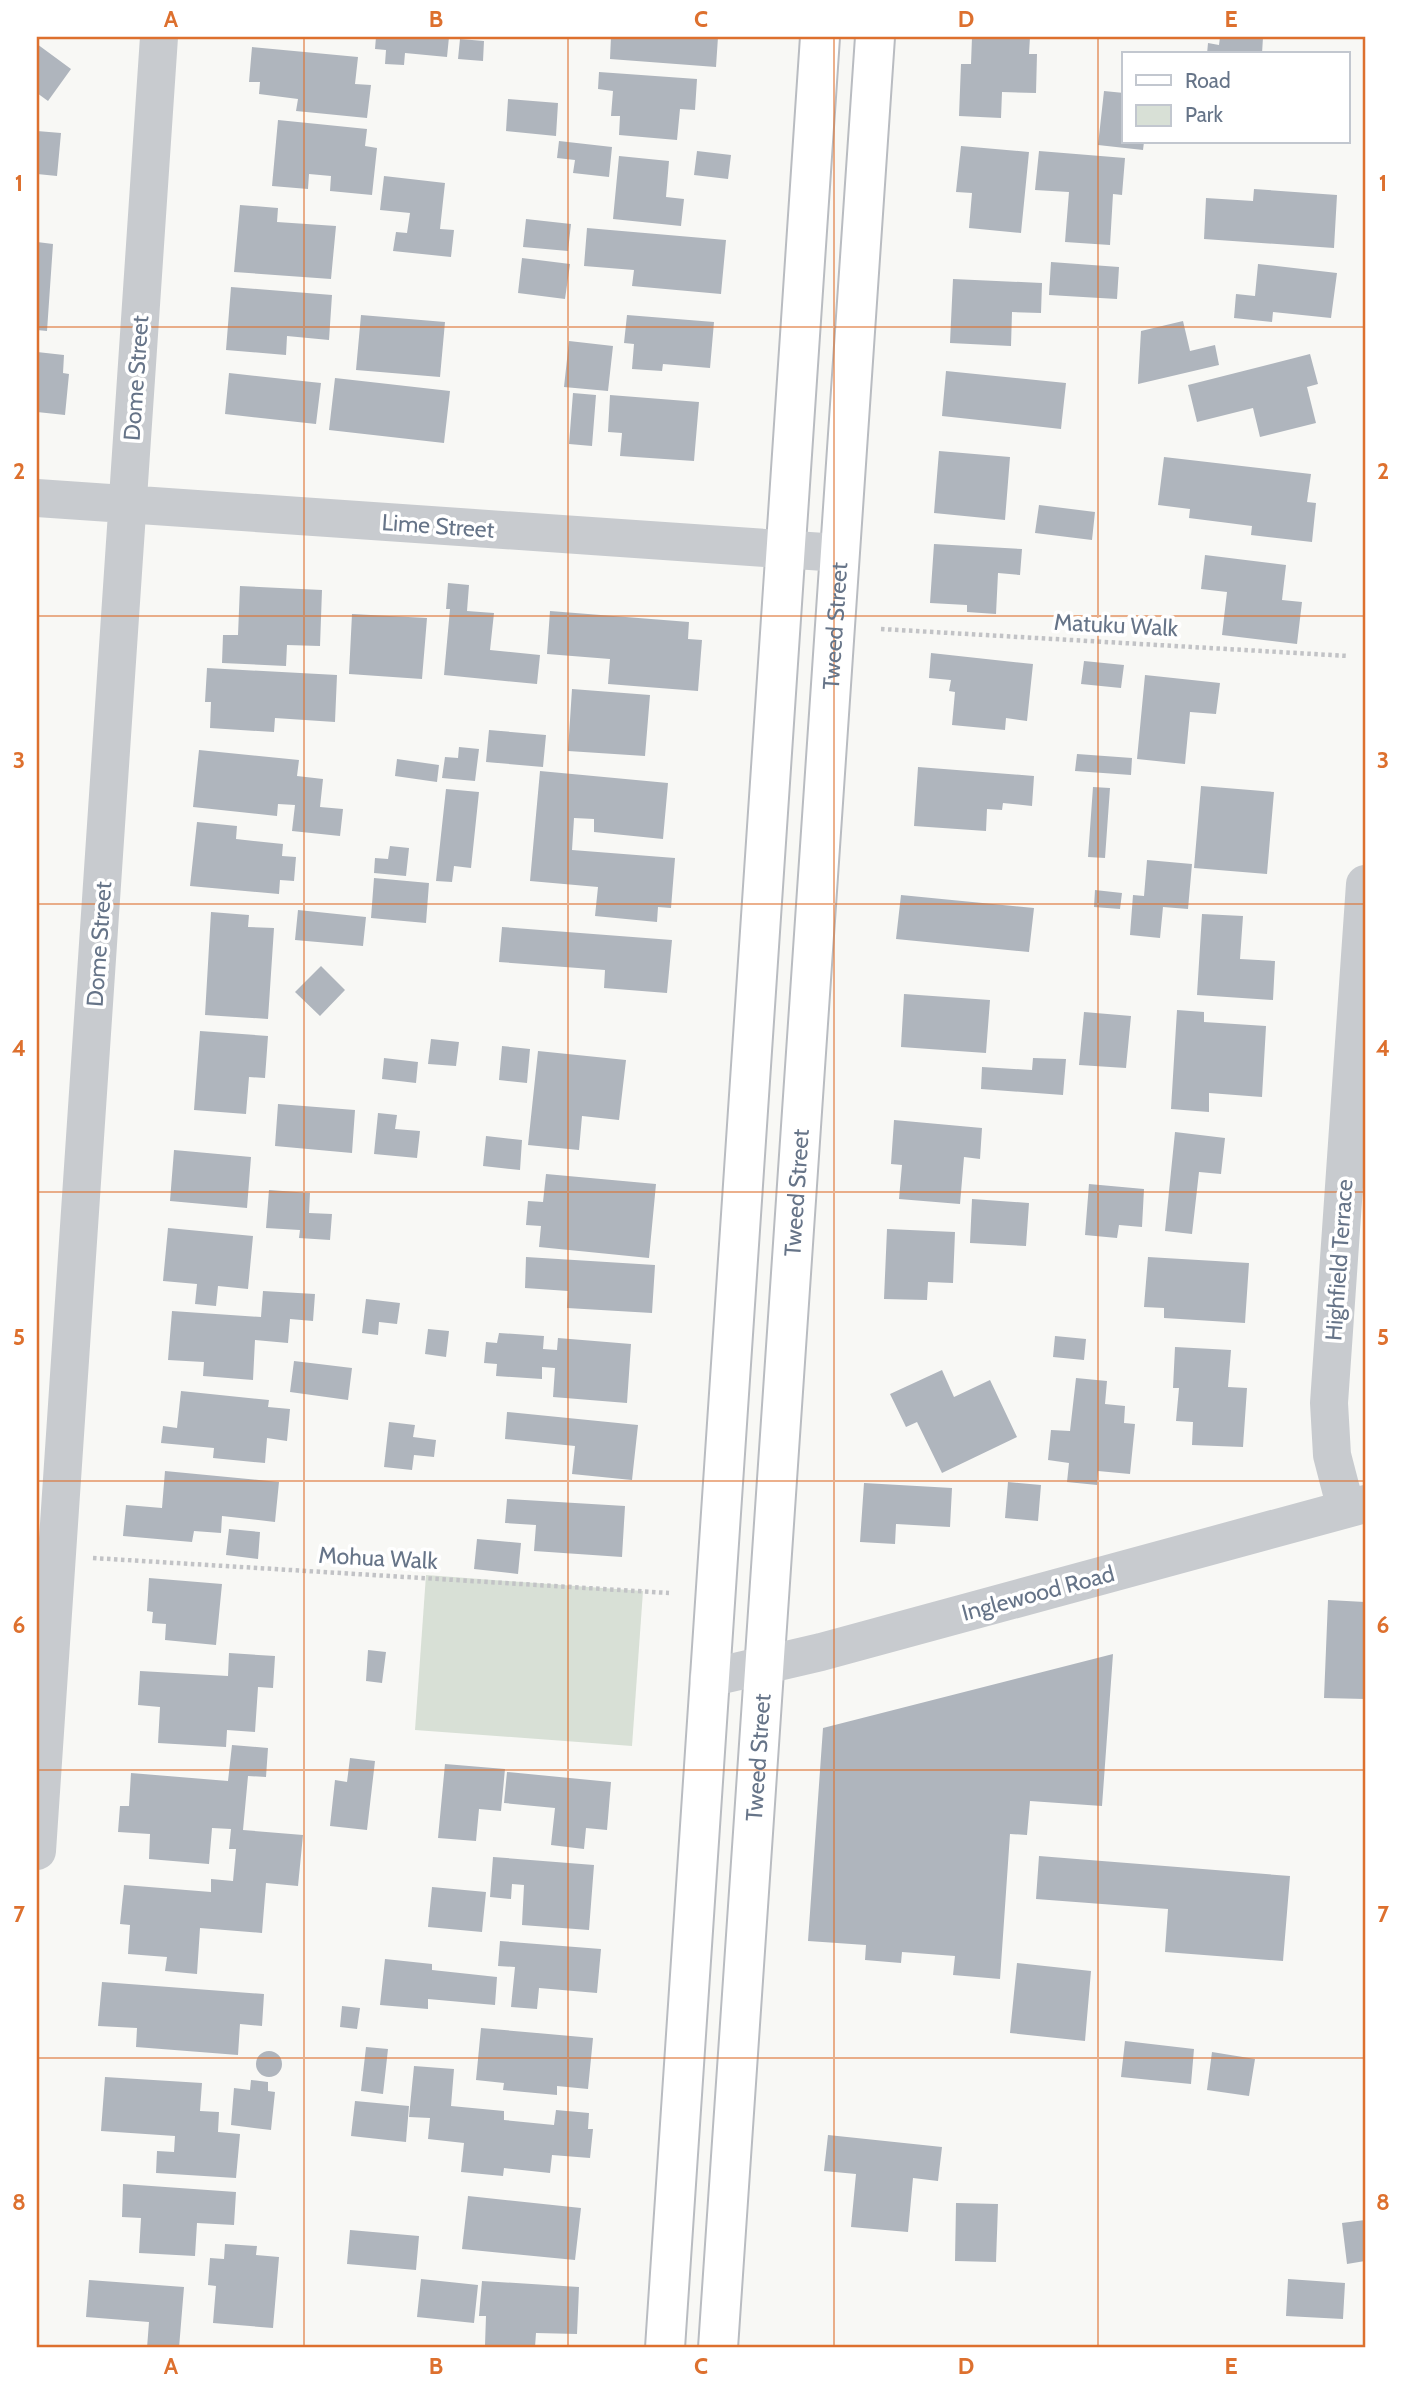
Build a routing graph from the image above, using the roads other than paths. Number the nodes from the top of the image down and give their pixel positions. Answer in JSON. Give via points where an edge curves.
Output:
{"nodes":[{"id":1,"x":159,"y":37,"type":"edge"},
{"id":2,"x":820,"y":37,"type":"edge"},
{"id":3,"x":874,"y":37,"type":"edge"},
{"id":4,"x":37,"y":498,"type":"edge"},
{"id":5,"x":127,"y":505,"type":"junction"},
{"id":6,"x":785,"y":550,"type":"junction"},
{"id":7,"x":839,"y":553,"type":"junction"},
{"id":8,"x":1365,"y":884,"type":"edge"},
{"id":9,"x":1356,"y":1506,"type":"edge"},
{"id":10,"x":762,"y":1667,"type":"junction"},
{"id":11,"x":709,"y":1678,"type":"junction"},
{"id":12,"x":37,"y":1851,"type":"edge"},
{"id":13,"x":687,"y":1999,"type":"junction"},
{"id":14,"x":741,"y":2002,"type":"junction"},
{"id":15,"x":664,"y":2348,"type":"edge"},
{"id":16,"x":718,"y":2348,"type":"edge"}],
"edges":[{"from":1,"to":5,"type":"street","name":"Dome Street"},
{"from":2,"to":6,"type":"main road"},
{"from":3,"to":7,"type":"main road","name":"Tweed Street"},
{"from":4,"to":5,"type":"street","name":"Lime Street"},
{"from":5,"to":6,"type":"street","name":"Lime Street"},
{"from":5,"to":12,"type":"street","name":"Dome Street"},
{"from":6,"to":7,"type":"street","name":"Lime Street"},
{"from":6,"to":11,"type":"main road"},
{"from":7,"to":10,"type":"main road","name":"Tweed Street"},
{"from":8,"to":9,"type":"street","name":"Highfield Terrace","via":[[1329,1403],[1332,1455]]},
{"from":9,"to":10,"type":"street","name":"Inglewood Road"},
{"from":10,"to":11,"type":"street","name":"Inglewood Road"},
{"from":10,"to":14,"type":"main road","name":"Tweed Street"},
{"from":11,"to":13,"type":"main road"},
{"from":13,"to":14,"type":"main road"},
{"from":13,"to":15,"type":"main road"},
{"from":14,"to":16,"type":"main road","name":"Tweed Street"}]}
